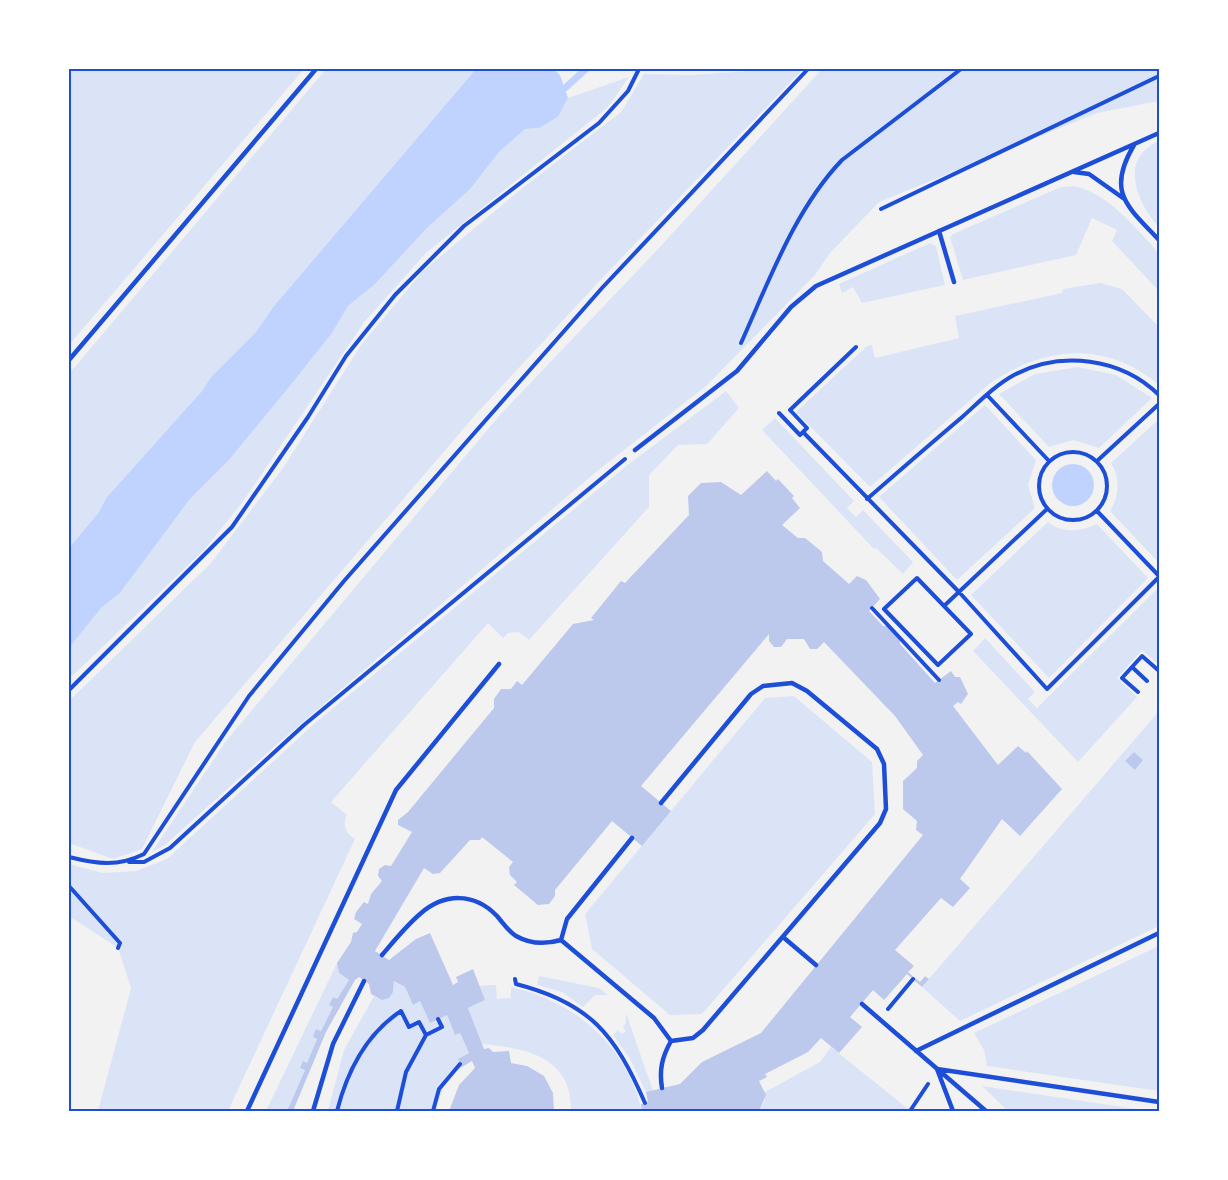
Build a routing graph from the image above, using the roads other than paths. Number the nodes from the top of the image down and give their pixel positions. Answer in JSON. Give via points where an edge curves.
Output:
{"nodes":[{"id":1,"x":316,"y":69,"type":"edge"},
{"id":2,"x":1159,"y":133,"type":"edge"},
{"id":3,"x":1134,"y":145,"type":"junction"},
{"id":4,"x":1073,"y":172,"type":"junction"},
{"id":5,"x":1123,"y":198,"type":"junction"},
{"id":6,"x":939,"y":231,"type":"junction"},
{"id":7,"x":1159,"y":240,"type":"edge"},
{"id":8,"x":954,"y":282,"type":"dead end"},
{"id":9,"x":69,"y":360,"type":"edge"},
{"id":10,"x":635,"y":450,"type":"road end"},
{"id":11,"x":499,"y":664,"type":"dead end"},
{"id":12,"x":661,"y":803,"type":"dead end"},
{"id":13,"x":632,"y":838,"type":"dead end"},
{"id":14,"x":1159,"y":933,"type":"edge"},
{"id":15,"x":783,"y":937,"type":"junction"},
{"id":16,"x":561,"y":940,"type":"junction"},
{"id":17,"x":382,"y":955,"type":"dead end"},
{"id":18,"x":816,"y":965,"type":"dead end"},
{"id":19,"x":364,"y":981,"type":"dead end"},
{"id":20,"x":862,"y":1004,"type":"dead end"},
{"id":21,"x":671,"y":1041,"type":"junction"},
{"id":22,"x":916,"y":1051,"type":"junction"},
{"id":23,"x":937,"y":1069,"type":"junction"},
{"id":24,"x":662,"y":1088,"type":"dead end"},
{"id":25,"x":1159,"y":1102,"type":"edge"},
{"id":26,"x":247,"y":1111,"type":"edge"},
{"id":27,"x":313,"y":1111,"type":"edge"},
{"id":28,"x":953,"y":1111,"type":"edge"},
{"id":29,"x":986,"y":1111,"type":"edge"}],
"edges":[{"from":1,"to":9,"type":"lane"},
{"from":2,"to":3,"type":"lane"},
{"from":3,"to":4,"type":"lane"},
{"from":3,"to":5,"type":"lane","via":[[1122,165]]},
{"from":4,"to":5,"type":"lane","via":[[1089,174]]},
{"from":4,"to":6,"type":"lane"},
{"from":5,"to":7,"type":"lane"},
{"from":6,"to":8,"type":"lane"},
{"from":6,"to":10,"type":"lane","via":[[816,286],[791,307],[733,375]]},
{"from":11,"to":26,"type":"lane","via":[[396,790]]},
{"from":12,"to":15,"type":"lane","via":[[751,694],[763,686],[792,683],[807,691],[877,749],[885,775],[886,809],[880,823]]},
{"from":13,"to":16,"type":"lane","via":[[570,914]]},
{"from":14,"to":22,"type":"lane"},
{"from":15,"to":18,"type":"lane"},
{"from":15,"to":21,"type":"lane","via":[[703,1030],[693,1038]]},
{"from":16,"to":17,"type":"lane","via":[[525,940],[484,905],[472,899],[447,898],[420,914]]},
{"from":16,"to":21,"type":"lane","via":[[654,1018]]},
{"from":19,"to":27,"type":"lane","via":[[333,1044]]},
{"from":20,"to":22,"type":"lane"},
{"from":21,"to":24,"type":"lane","via":[[663,1055]]},
{"from":22,"to":23,"type":"lane"},
{"from":23,"to":25,"type":"lane"},
{"from":23,"to":28,"type":"lane"},
{"from":23,"to":29,"type":"lane"}]}
